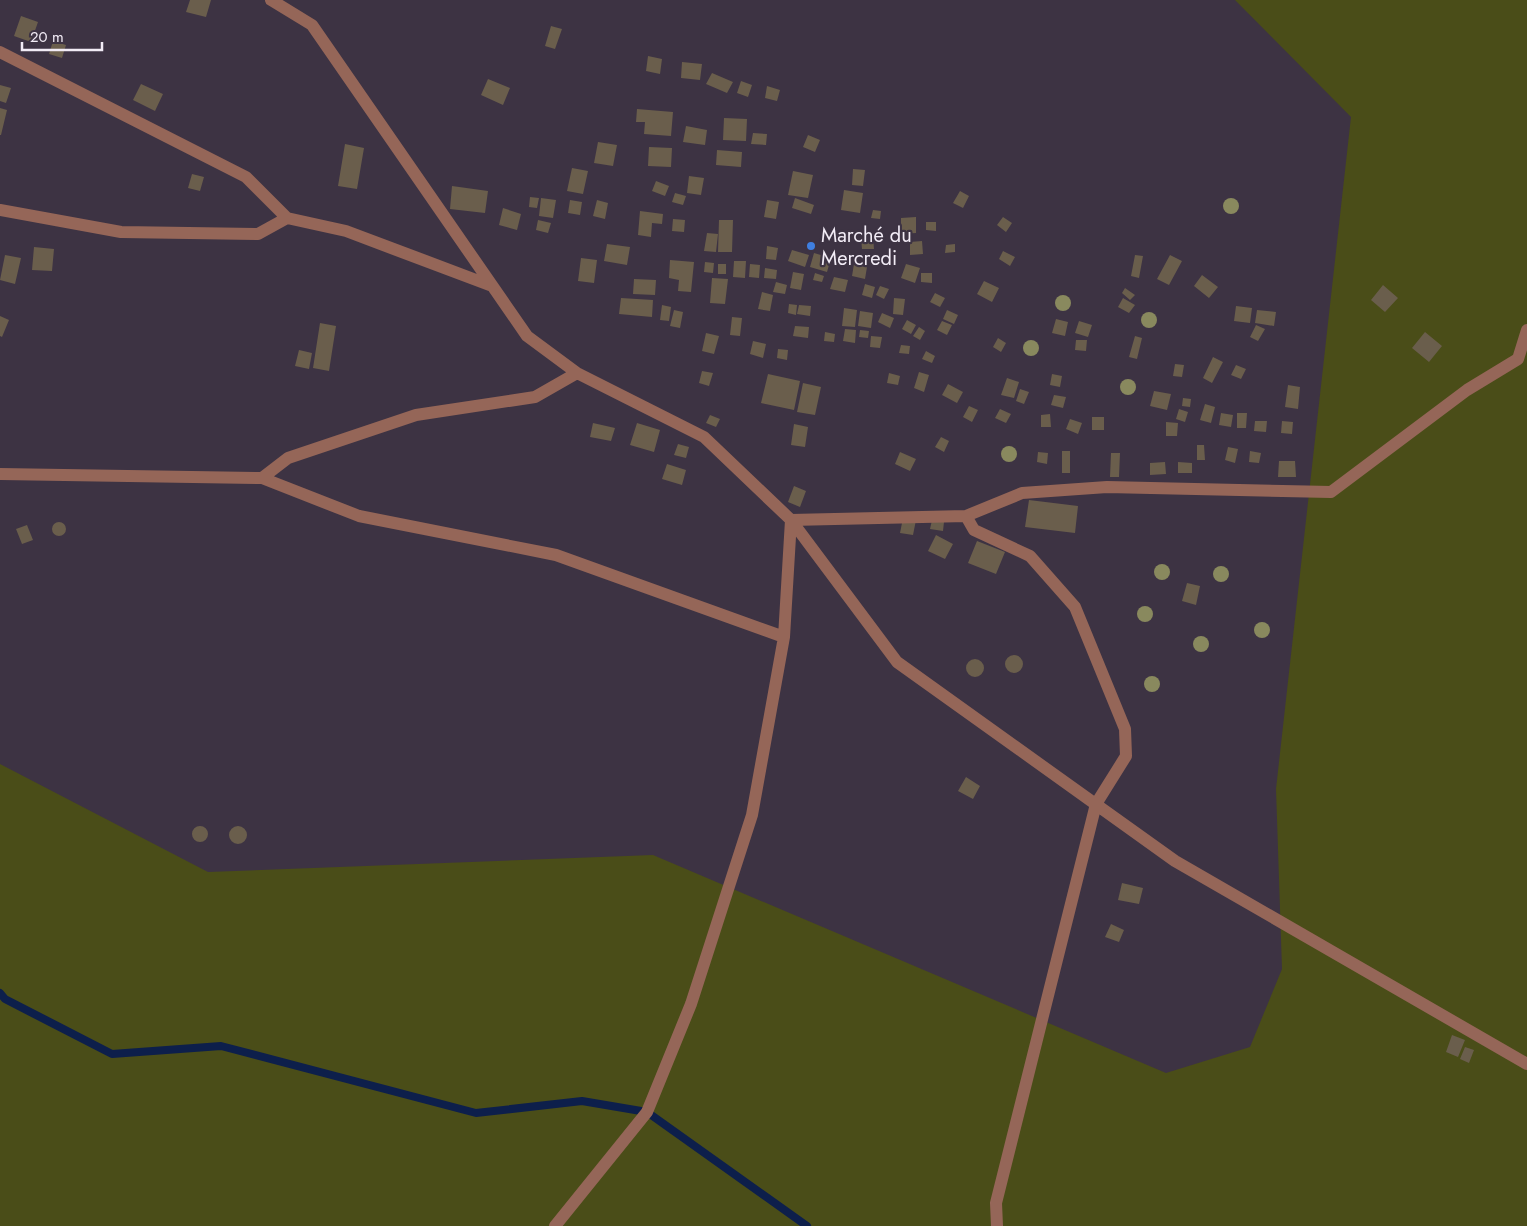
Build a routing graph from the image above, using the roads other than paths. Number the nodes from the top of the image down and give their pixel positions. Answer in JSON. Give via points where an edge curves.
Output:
{"nodes":[{"id":1,"x":271,"y":0,"type":"edge"},
{"id":2,"x":0,"y":52,"type":"edge"},
{"id":3,"x":0,"y":210,"type":"edge"},
{"id":4,"x":288,"y":218,"type":"junction"},
{"id":5,"x":492,"y":286,"type":"junction"},
{"id":6,"x":1527,"y":330,"type":"edge"},
{"id":7,"x":577,"y":373,"type":"junction"},
{"id":8,"x":0,"y":474,"type":"edge"},
{"id":9,"x":262,"y":478,"type":"junction"},
{"id":10,"x":966,"y":516,"type":"junction"},
{"id":11,"x":791,"y":520,"type":"junction"},
{"id":12,"x":784,"y":637,"type":"junction"},
{"id":13,"x":1096,"y":804,"type":"junction"},
{"id":14,"x":1527,"y":1064,"type":"edge"},
{"id":15,"x":555,"y":1226,"type":"edge"},
{"id":16,"x":997,"y":1226,"type":"edge"}],
"edges":[{"from":1,"to":5,"type":"street","via":[[312,25]]},
{"from":2,"to":4,"type":"street","via":[[246,177]]},
{"from":3,"to":4,"type":"street","via":[[121,232],[258,234]]},
{"from":4,"to":5,"type":"street","via":[[346,230]]},
{"from":5,"to":7,"type":"street","via":[[527,336]]},
{"from":6,"to":10,"type":"street","via":[[1518,359],[1467,390],[1331,492],[1107,487],[1022,493]]},
{"from":7,"to":9,"type":"street","via":[[535,397],[416,415],[288,458]]},
{"from":7,"to":11,"type":"street","via":[[704,437]]},
{"from":8,"to":9,"type":"street"},
{"from":9,"to":12,"type":"street","via":[[359,516],[556,555]]},
{"from":10,"to":11,"type":"street"},
{"from":10,"to":13,"type":"street","via":[[974,530],[1030,556],[1075,607],[1125,729],[1126,756]]},
{"from":11,"to":12,"type":"street"},
{"from":11,"to":13,"type":"street","via":[[897,662]]},
{"from":12,"to":15,"type":"street","via":[[752,815],[691,1004],[647,1112]]},
{"from":13,"to":14,"type":"street","via":[[1175,861]]},
{"from":13,"to":16,"type":"street","via":[[996,1203]]}]}
